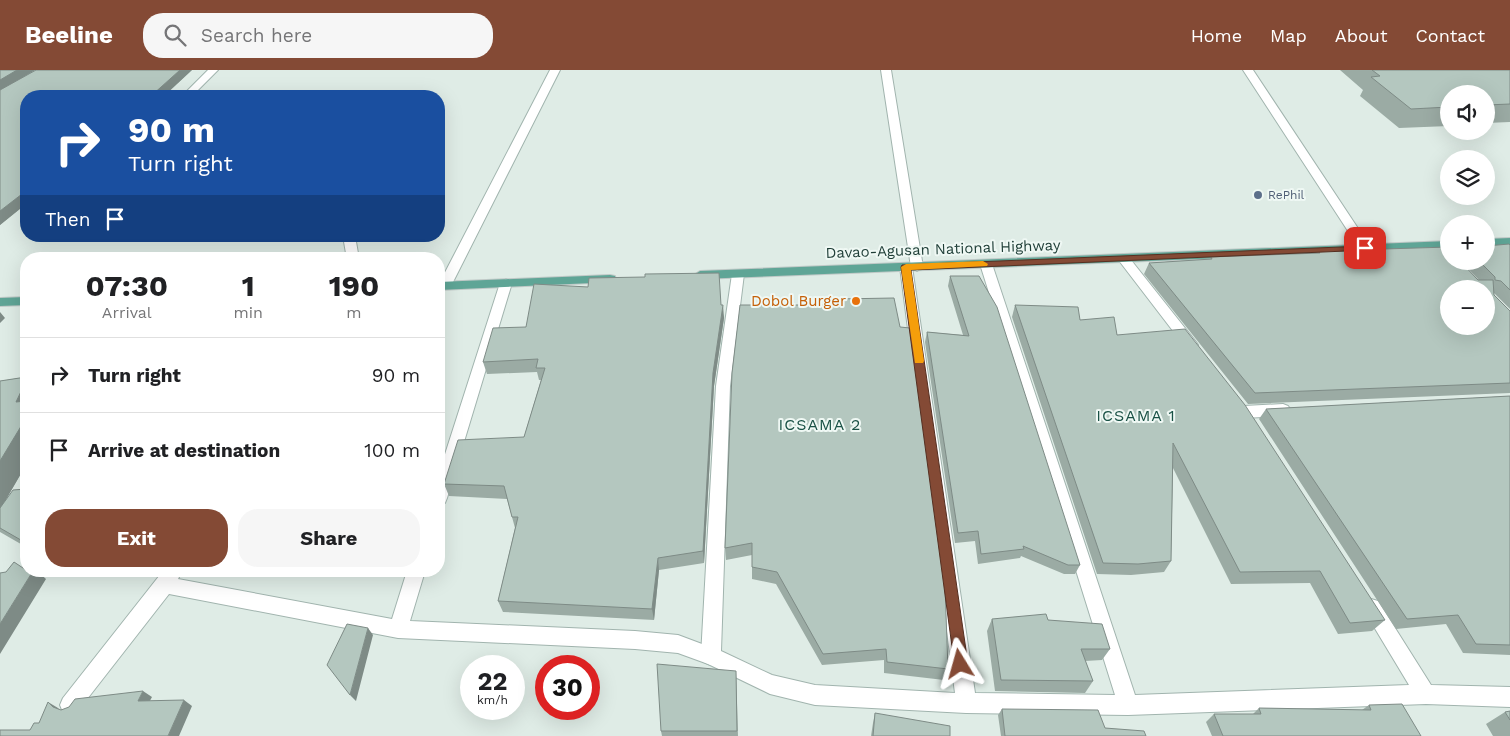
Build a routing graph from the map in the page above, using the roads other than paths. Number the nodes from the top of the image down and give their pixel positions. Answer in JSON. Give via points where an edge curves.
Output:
{"nodes":[{"id":1,"x":213,"y":70,"type":"edge"},
{"id":2,"x":555,"y":70,"type":"edge"},
{"id":3,"x":886,"y":70,"type":"edge"},
{"id":4,"x":1248,"y":70,"type":"edge"},
{"id":5,"x":193,"y":90,"type":"edge"},
{"id":6,"x":1510,"y":242,"type":"edge"},
{"id":7,"x":1495,"y":243,"type":"edge"},
{"id":8,"x":1435,"y":245,"type":"junction"},
{"id":9,"x":1440,"y":245,"type":"edge"},
{"id":10,"x":1365,"y":248,"type":"junction"},
{"id":11,"x":1440,"y":250,"type":"edge"},
{"id":12,"x":1123,"y":258,"type":"junction"},
{"id":13,"x":986,"y":264,"type":"junction"},
{"id":14,"x":911,"y":267,"type":"junction"},
{"id":15,"x":738,"y":274,"type":"junction"},
{"id":16,"x":690,"y":276,"type":"edge"},
{"id":17,"x":622,"y":278,"type":"edge"},
{"id":18,"x":445,"y":280,"type":"edge"},
{"id":19,"x":506,"y":283,"type":"junction"},
{"id":20,"x":445,"y":286,"type":"edge"},
{"id":21,"x":0,"y":302,"type":"edge"},
{"id":22,"x":20,"y":302,"type":"edge"},
{"id":23,"x":1202,"y":359,"type":"edge"},
{"id":24,"x":1232,"y":397,"type":"edge"},
{"id":25,"x":1293,"y":410,"type":"edge"},
{"id":26,"x":1244,"y":412,"type":"junction"},
{"id":27,"x":1255,"y":428,"type":"edge"},
{"id":28,"x":445,"y":479,"type":"edge"},
{"id":29,"x":414,"y":577,"type":"edge"},
{"id":30,"x":169,"y":578,"type":"edge"},
{"id":31,"x":1362,"y":594,"type":"edge"},
{"id":32,"x":398,"y":629,"type":"junction"},
{"id":33,"x":711,"y":656,"type":"junction"},
{"id":34,"x":1426,"y":694,"type":"junction"},
{"id":35,"x":1510,"y":696,"type":"edge"},
{"id":36,"x":966,"y":703,"type":"junction"},
{"id":37,"x":70,"y":705,"type":"edge"},
{"id":38,"x":1128,"y":705,"type":"junction"}],
"edges":[{"from":1,"to":5,"type":"street"},
{"from":2,"to":18,"type":"street"},
{"from":3,"to":14,"type":"street"},
{"from":4,"to":10,"type":"street"},
{"from":6,"to":7,"type":"main road"},
{"from":8,"to":9,"type":"main road","name":"Davao-Agusan National Highway"},
{"from":8,"to":10,"type":"main road","name":"Davao-Agusan National Highway"},
{"from":8,"to":11,"type":"street"},
{"from":10,"to":12,"type":"main road","name":"Davao-Agusan National Highway"},
{"from":12,"to":13,"type":"main road","name":"Davao-Agusan National Highway"},
{"from":12,"to":23,"type":"street"},
{"from":13,"to":14,"type":"main road","name":"Davao-Agusan National Highway"},
{"from":13,"to":38,"type":"street"},
{"from":14,"to":15,"type":"main road","name":"Davao-Agusan National Highway"},
{"from":14,"to":36,"type":"street"},
{"from":15,"to":16,"type":"main road","name":"Davao-Agusan National Highway"},
{"from":15,"to":33,"type":"street","via":[[723,386]]},
{"from":17,"to":19,"type":"main road"},
{"from":19,"to":20,"type":"main road"},
{"from":19,"to":28,"type":"street"},
{"from":21,"to":22,"type":"main road"},
{"from":24,"to":26,"type":"street"},
{"from":25,"to":26,"type":"street"},
{"from":26,"to":27,"type":"street"},
{"from":29,"to":32,"type":"street"},
{"from":30,"to":32,"type":"street"},
{"from":30,"to":37,"type":"street"},
{"from":31,"to":34,"type":"street"},
{"from":32,"to":33,"type":"street","via":[[635,640],[678,644]]},
{"from":33,"to":36,"type":"street","via":[[770,684],[815,695]]},
{"from":34,"to":35,"type":"street"},
{"from":34,"to":38,"type":"street"},
{"from":36,"to":38,"type":"street"}]}
